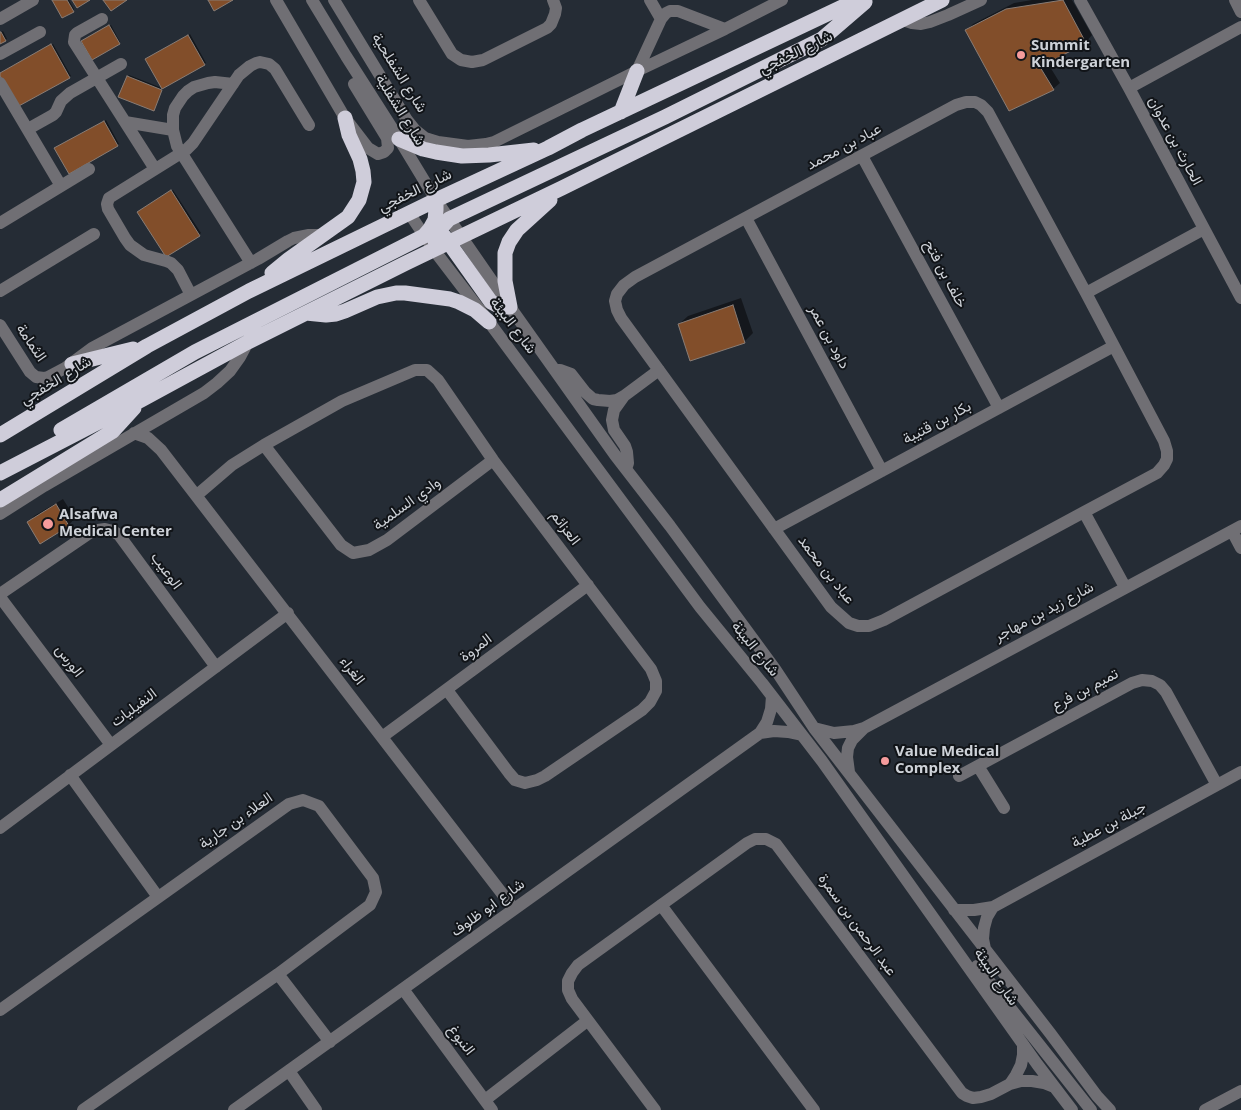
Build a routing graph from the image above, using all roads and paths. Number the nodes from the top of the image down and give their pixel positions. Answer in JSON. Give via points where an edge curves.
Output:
{"nodes":[{"id":1,"x":33,"y":0,"type":"edge"},
{"id":2,"x":276,"y":0,"type":"edge"},
{"id":3,"x":312,"y":0,"type":"edge"},
{"id":4,"x":334,"y":0,"type":"edge"},
{"id":5,"x":419,"y":0,"type":"edge"},
{"id":6,"x":553,"y":0,"type":"edge"},
{"id":7,"x":650,"y":0,"type":"edge"},
{"id":8,"x":782,"y":0,"type":"edge"},
{"id":9,"x":857,"y":0,"type":"edge"},
{"id":10,"x":867,"y":0,"type":"edge"},
{"id":11,"x":942,"y":0,"type":"edge"},
{"id":12,"x":981,"y":0,"type":"edge"},
{"id":13,"x":1080,"y":0,"type":"edge"},
{"id":14,"x":1235,"y":0,"type":"edge"},
{"id":15,"x":674,"y":5,"type":"edge"},
{"id":16,"x":1241,"y":12,"type":"edge"},
{"id":17,"x":0,"y":19,"type":"edge"},
{"id":18,"x":102,"y":19,"type":"dead end"},
{"id":19,"x":661,"y":19,"type":"junction"},
{"id":20,"x":902,"y":20,"type":"junction"},
{"id":21,"x":1241,"y":27,"type":"edge"},
{"id":22,"x":725,"y":29,"type":"junction"},
{"id":23,"x":40,"y":32,"type":"dead end"},
{"id":24,"x":0,"y":54,"type":"edge"},
{"id":25,"x":346,"y":56,"type":"junction"},
{"id":26,"x":121,"y":64,"type":"dead end"},
{"id":27,"x":637,"y":71,"type":"junction"},
{"id":28,"x":97,"y":78,"type":"junction"},
{"id":29,"x":0,"y":83,"type":"edge"},
{"id":30,"x":233,"y":84,"type":"junction"},
{"id":31,"x":1128,"y":88,"type":"junction"},
{"id":32,"x":621,"y":112,"type":"junction"},
{"id":33,"x":345,"y":118,"type":"junction"},
{"id":34,"x":125,"y":122,"type":"junction"},
{"id":35,"x":309,"y":125,"type":"dead end"},
{"id":36,"x":28,"y":129,"type":"junction"},
{"id":37,"x":172,"y":130,"type":"junction"},
{"id":38,"x":399,"y":139,"type":"junction"},
{"id":39,"x":450,"y":145,"type":"joint"},
{"id":40,"x":548,"y":148,"type":"junction"},
{"id":41,"x":181,"y":154,"type":"junction"},
{"id":42,"x":862,"y":156,"type":"junction"},
{"id":43,"x":90,"y":169,"type":"dead end"},
{"id":44,"x":155,"y":169,"type":"junction"},
{"id":45,"x":61,"y":186,"type":"junction"},
{"id":46,"x":562,"y":188,"type":"junction"},
{"id":47,"x":436,"y":200,"type":"junction"},
{"id":48,"x":409,"y":213,"type":"junction"},
{"id":49,"x":746,"y":218,"type":"junction"},
{"id":50,"x":0,"y":223,"type":"edge"},
{"id":51,"x":440,"y":224,"type":"junction"},
{"id":52,"x":1204,"y":229,"type":"junction"},
{"id":53,"x":94,"y":234,"type":"dead end"},
{"id":54,"x":323,"y":235,"type":"junction"},
{"id":55,"x":424,"y":236,"type":"junction"},
{"id":56,"x":455,"y":240,"type":"junction"},
{"id":57,"x":434,"y":250,"type":"junction"},
{"id":58,"x":251,"y":263,"type":"junction"},
{"id":59,"x":0,"y":291,"type":"edge"},
{"id":60,"x":249,"y":291,"type":"junction"},
{"id":61,"x":1086,"y":292,"type":"junction"},
{"id":62,"x":191,"y":295,"type":"junction"},
{"id":63,"x":1241,"y":298,"type":"edge"},
{"id":64,"x":510,"y":307,"type":"junction"},
{"id":65,"x":306,"y":313,"type":"junction"},
{"id":66,"x":489,"y":322,"type":"junction"},
{"id":67,"x":0,"y":325,"type":"edge"},
{"id":68,"x":248,"y":342,"type":"junction"},
{"id":69,"x":147,"y":346,"type":"junction"},
{"id":70,"x":1114,"y":346,"type":"junction"},
{"id":71,"x":72,"y":364,"type":"junction"},
{"id":72,"x":555,"y":370,"type":"junction"},
{"id":73,"x":659,"y":370,"type":"junction"},
{"id":74,"x":36,"y":377,"type":"joint"},
{"id":75,"x":624,"y":396,"type":"junction"},
{"id":76,"x":141,"y":400,"type":"junction"},
{"id":77,"x":999,"y":408,"type":"junction"},
{"id":78,"x":162,"y":418,"type":"junction"},
{"id":79,"x":25,"y":420,"type":"junction"},
{"id":80,"x":0,"y":428,"type":"edge"},
{"id":81,"x":134,"y":433,"type":"junction"},
{"id":82,"x":0,"y":435,"type":"edge"},
{"id":83,"x":264,"y":445,"type":"junction"},
{"id":84,"x":164,"y":453,"type":"junction"},
{"id":85,"x":493,"y":460,"type":"junction"},
{"id":86,"x":626,"y":469,"type":"junction"},
{"id":87,"x":882,"y":471,"type":"junction"},
{"id":88,"x":0,"y":472,"type":"edge"},
{"id":89,"x":197,"y":495,"type":"junction"},
{"id":90,"x":0,"y":500,"type":"edge"},
{"id":91,"x":1084,"y":512,"type":"junction"},
{"id":92,"x":0,"y":514,"type":"edge"},
{"id":93,"x":774,"y":529,"type":"junction"},
{"id":94,"x":1236,"y":529,"type":"edge"},
{"id":95,"x":1241,"y":548,"type":"edge"},
{"id":96,"x":588,"y":585,"type":"junction"},
{"id":97,"x":1125,"y":587,"type":"junction"},
{"id":98,"x":0,"y":596,"type":"edge"},
{"id":99,"x":288,"y":613,"type":"junction"},
{"id":100,"x":216,"y":667,"type":"junction"},
{"id":101,"x":447,"y":690,"type":"junction"},
{"id":102,"x":772,"y":696,"type":"junction"},
{"id":103,"x":814,"y":728,"type":"junction"},
{"id":104,"x":864,"y":728,"type":"junction"},
{"id":105,"x":760,"y":733,"type":"junction"},
{"id":106,"x":802,"y":735,"type":"junction"},
{"id":107,"x":382,"y":737,"type":"junction"},
{"id":108,"x":111,"y":745,"type":"junction"},
{"id":109,"x":978,"y":766,"type":"junction"},
{"id":110,"x":1241,"y":772,"type":"edge"},
{"id":111,"x":850,"y":773,"type":"junction"},
{"id":112,"x":70,"y":776,"type":"junction"},
{"id":113,"x":959,"y":776,"type":"dead end"},
{"id":114,"x":1217,"y":785,"type":"junction"},
{"id":115,"x":1004,"y":808,"type":"dead end"},
{"id":116,"x":2,"y":821,"type":"edge"},
{"id":117,"x":158,"y":897,"type":"junction"},
{"id":118,"x":661,"y":905,"type":"junction"},
{"id":119,"x":993,"y":907,"type":"junction"},
{"id":120,"x":514,"y":909,"type":"junction"},
{"id":121,"x":954,"y":910,"type":"junction"},
{"id":122,"x":956,"y":949,"type":"junction"},
{"id":123,"x":985,"y":951,"type":"junction"},
{"id":124,"x":278,"y":974,"type":"junction"},
{"id":125,"x":403,"y":989,"type":"junction"},
{"id":126,"x":0,"y":1010,"type":"edge"},
{"id":127,"x":588,"y":1021,"type":"junction"},
{"id":128,"x":330,"y":1042,"type":"junction"},
{"id":129,"x":1023,"y":1044,"type":"junction"},
{"id":130,"x":289,"y":1071,"type":"junction"},
{"id":131,"x":1010,"y":1084,"type":"junction"},
{"id":132,"x":1054,"y":1087,"type":"junction"},
{"id":133,"x":1241,"y":1091,"type":"edge"},
{"id":134,"x":489,"y":1105,"type":"edge"},
{"id":135,"x":83,"y":1110,"type":"edge"},
{"id":136,"x":234,"y":1110,"type":"edge"},
{"id":137,"x":316,"y":1110,"type":"edge"},
{"id":138,"x":654,"y":1110,"type":"edge"},
{"id":139,"x":814,"y":1110,"type":"edge"},
{"id":140,"x":1072,"y":1110,"type":"edge"},
{"id":141,"x":1091,"y":1110,"type":"edge"},
{"id":142,"x":1110,"y":1110,"type":"edge"},
{"id":143,"x":1204,"y":1110,"type":"edge"}],
"edges":[{"from":1,"to":17,"type":"street"},
{"from":2,"to":33,"type":"street"},
{"from":3,"to":25,"type":"street","name":"شارع الشفلية"},
{"from":4,"to":39,"type":"street","name":"شارع الشفلحية","via":[[415,130],[425,138]]},
{"from":5,"to":6,"type":"street","via":[[452,54],[472,62],[483,60],[547,28],[555,14]]},
{"from":7,"to":19,"type":"street"},
{"from":8,"to":22,"type":"street","name":"شارع الخفجي"},
{"from":9,"to":32,"type":"highway","name":"شارع الخفجي"},
{"from":10,"to":51,"type":"highway","via":[[822,39]]},
{"from":11,"to":20,"type":"highway","name":"شارع الخفجي"},
{"from":12,"to":20,"type":"street","via":[[930,22],[921,24]]},
{"from":13,"to":31,"type":"street","name":"الحارث بن عدوان"},
{"from":14,"to":16,"type":"street"},
{"from":15,"to":19,"type":"street"},
{"from":15,"to":22,"type":"street"},
{"from":18,"to":28,"type":"street","via":[[74,38]]},
{"from":19,"to":27,"type":"street"},
{"from":20,"to":46,"type":"highway","name":"شارع الخفجي"},
{"from":21,"to":31,"type":"street"},
{"from":22,"to":27,"type":"street","name":"شارع الخفجي"},
{"from":23,"to":24,"type":"street"},
{"from":25,"to":33,"type":"street","via":[[351,79],[384,133],[388,148],[378,154],[368,148]]},
{"from":25,"to":38,"type":"street","name":"شارع الشفلية"},
{"from":26,"to":28,"type":"street"},
{"from":27,"to":32,"type":"highway"},
{"from":27,"to":39,"type":"street","name":"شارع الخفجي","via":[[494,142],[477,146]]},
{"from":28,"to":34,"type":"street"},
{"from":28,"to":36,"type":"street","via":[[65,97],[53,115]]},
{"from":29,"to":36,"type":"street"},
{"from":30,"to":35,"type":"street","via":[[239,74],[250,66],[260,62],[269,64],[278,72]]},
{"from":30,"to":37,"type":"street","via":[[208,83],[188,91],[175,108]]},
{"from":30,"to":41,"type":"street"},
{"from":31,"to":52,"type":"street","name":"الحارث بن عدوان"},
{"from":32,"to":40,"type":"highway","name":"شارع الخفجي"},
{"from":33,"to":54,"type":"highway","via":[[364,182],[359,200],[348,217]]},
{"from":34,"to":37,"type":"street"},
{"from":34,"to":44,"type":"street"},
{"from":36,"to":45,"type":"street"},
{"from":37,"to":41,"type":"street"},
{"from":38,"to":40,"type":"highway","via":[[430,150],[462,156]]},
{"from":38,"to":47,"type":"street","name":"شارع الشفلية"},
{"from":40,"to":47,"type":"highway","name":"شارع الخفجي"},
{"from":41,"to":44,"type":"street"},
{"from":41,"to":58,"type":"street"},
{"from":42,"to":49,"type":"street","name":"عباد بن محمد"},
{"from":42,"to":61,"type":"street","name":"عباد بن محمد","via":[[956,105],[975,102],[981,105],[988,112]]},
{"from":42,"to":77,"type":"street","name":"خلف بن فتح"},
{"from":43,"to":45,"type":"street"},
{"from":44,"to":62,"type":"street","via":[[112,196],[107,207],[130,245],[144,255],[171,263]]},
{"from":45,"to":50,"type":"street"},
{"from":46,"to":56,"type":"highway","name":"شارع الخفجي"},
{"from":46,"to":64,"type":"highway","via":[[517,230],[509,242],[504,262]]},
{"from":47,"to":48,"type":"highway","name":"شارع الخفجي"},
{"from":47,"to":51,"type":"highway"},
{"from":48,"to":51,"type":"highway"},
{"from":48,"to":55,"type":"street","name":"شارع البيئة"},
{"from":48,"to":60,"type":"highway","name":"شارع الخفجي"},
{"from":49,"to":73,"type":"street","name":"عباد بن محمد","via":[[635,277],[617,294],[617,310],[621,318]]},
{"from":49,"to":87,"type":"street","name":"داود بن عمر"},
{"from":51,"to":55,"type":"highway"},
{"from":51,"to":56,"type":"highway"},
{"from":51,"to":57,"type":"highway"},
{"from":52,"to":61,"type":"street"},
{"from":52,"to":63,"type":"street","name":"الحارث بن عدوان"},
{"from":53,"to":59,"type":"street"},
{"from":54,"to":58,"type":"street","name":"شارع الخفجي","via":[[294,238]]},
{"from":54,"to":60,"type":"highway"},
{"from":55,"to":57,"type":"street","name":"شارع البيئة"},
{"from":55,"to":88,"type":"highway","via":[[195,352],[30,448]]},
{"from":56,"to":57,"type":"highway","name":"شارع الخفجي"},
{"from":56,"to":64,"type":"highway","via":[[491,302]]},
{"from":57,"to":65,"type":"highway","name":"شارع الخفجي"},
{"from":57,"to":66,"type":"street","name":"شارع البيئة"},
{"from":58,"to":62,"type":"street","name":"شارع الخفجي"},
{"from":60,"to":69,"type":"highway","name":"شارع الخفجي"},
{"from":61,"to":70,"type":"street","name":"عباد بن محمد"},
{"from":62,"to":71,"type":"street","name":"شارع الخفجي","via":[[92,348]]},
{"from":64,"to":72,"type":"street","name":"شارع البيئة"},
{"from":65,"to":66,"type":"highway","via":[[336,314],[377,296],[405,293],[450,299],[475,310]]},
{"from":65,"to":68,"type":"highway","name":"شارع الخفجي"},
{"from":66,"to":102,"type":"street","name":"شارع البيئة","via":[[700,607]]},
{"from":67,"to":74,"type":"street","name":"الثمامة","via":[[27,369]]},
{"from":68,"to":76,"type":"highway","name":"شارع الخفجي"},
{"from":68,"to":78,"type":"street","via":[[230,371],[218,383]]},
{"from":69,"to":71,"type":"highway"},
{"from":69,"to":79,"type":"highway","name":"شارع الخفجي"},
{"from":70,"to":77,"type":"street","name":"بكار بن قتيبة"},
{"from":70,"to":91,"type":"street","name":"عباد بن محمد","via":[[1164,441],[1167,459],[1157,472]]},
{"from":71,"to":74,"type":"street","name":"شارع الخفجي","via":[[48,377]]},
{"from":72,"to":75,"type":"street","via":[[571,374],[593,399],[610,401]]},
{"from":72,"to":86,"type":"street","name":"شارع البيئة"},
{"from":73,"to":75,"type":"street"},
{"from":73,"to":93,"type":"street","name":"عباد بن محمد"},
{"from":75,"to":86,"type":"street","via":[[614,410],[612,420],[627,452]]},
{"from":76,"to":88,"type":"highway","name":"شارع الخفجي"},
{"from":76,"to":90,"type":"highway","via":[[113,431]]},
{"from":77,"to":87,"type":"street","name":"بكار بن قتيبة"},
{"from":78,"to":81,"type":"street"},
{"from":78,"to":84,"type":"street","name":"الغراء","via":[[159,432]]},
{"from":79,"to":80,"type":"highway"},
{"from":79,"to":82,"type":"highway","name":"شارع الخفجي"},
{"from":81,"to":84,"type":"street","name":"الغراء","via":[[154,442]]},
{"from":81,"to":92,"type":"street"},
{"from":83,"to":85,"type":"street","name":"العزائم","via":[[342,401],[414,370],[427,370],[438,380]]},
{"from":83,"to":85,"type":"street","name":"وادي السلمية","via":[[342,545],[353,553],[369,550],[387,540]]},
{"from":83,"to":89,"type":"street","name":"العزائم","via":[[232,465]]},
{"from":84,"to":89,"type":"street","name":"الغراء"},
{"from":85,"to":96,"type":"street","name":"العزائم"},
{"from":86,"to":103,"type":"street","name":"شارع البيئة","via":[[775,669]]},
{"from":87,"to":93,"type":"street","name":"بكار بن قتيبة"},
{"from":89,"to":99,"type":"street","name":"الغراء"},
{"from":91,"to":93,"type":"street","name":"عباد بن محمد","via":[[869,626],[849,623],[831,607]]},
{"from":91,"to":97,"type":"street"},
{"from":94,"to":95,"type":"street"},
{"from":94,"to":97,"type":"street","name":"شارع زيد بن مهاجر"},
{"from":96,"to":101,"type":"street","name":"المروة"},
{"from":96,"to":101,"type":"street","name":"العزائم","via":[[651,669],[656,691],[642,710],[545,776],[526,783],[515,780],[508,773]]},
{"from":97,"to":104,"type":"street","name":"شارع زيد بن مهاجر"},
{"from":98,"to":100,"type":"street","name":"الوعيب","via":[[91,532],[113,531],[119,534]]},
{"from":98,"to":108,"type":"street","name":"الورس"},
{"from":99,"to":100,"type":"street","name":"النفيليات"},
{"from":99,"to":107,"type":"street","name":"الغراء"},
{"from":100,"to":108,"type":"street","name":"النفيليات"},
{"from":101,"to":107,"type":"street","name":"المروة"},
{"from":102,"to":105,"type":"street","name":"شارع ابو ظلوف","via":[[767,722]]},
{"from":102,"to":106,"type":"street","name":"شارع البيئة"},
{"from":103,"to":104,"type":"street","name":"شارع زيد بن مهاجر","via":[[839,732]]},
{"from":103,"to":111,"type":"street","name":"شارع البيئة"},
{"from":104,"to":111,"type":"street","name":"شارع زيد بن مهاجر","via":[[848,748]]},
{"from":105,"to":106,"type":"street","via":[[774,731]]},
{"from":105,"to":120,"type":"street","name":"شارع ابو ظلوف"},
{"from":106,"to":122,"type":"street","name":"شارع البيئة"},
{"from":107,"to":120,"type":"street","name":"الغراء"},
{"from":108,"to":112,"type":"street","name":"النفيليات"},
{"from":109,"to":113,"type":"street","name":"تميم بن فرع"},
{"from":109,"to":114,"type":"street","name":"تميم بن فرع","via":[[1142,680],[1160,685],[1166,692]]},
{"from":109,"to":115,"type":"street"},
{"from":110,"to":114,"type":"street","name":"جبلة بن عطية"},
{"from":111,"to":121,"type":"street","name":"شارع البيئة"},
{"from":112,"to":116,"type":"street","name":"النفيليات"},
{"from":112,"to":117,"type":"street"},
{"from":114,"to":119,"type":"street","name":"جبلة بن عطية"},
{"from":117,"to":124,"type":"street","name":"العلاء بن جارية","via":[[288,804],[303,800],[319,806],[373,878],[376,892],[370,905]]},
{"from":117,"to":126,"type":"street","name":"العلاء بن جارية"},
{"from":118,"to":127,"type":"street","name":"عبد الرحمن بن سمرة","via":[[578,965],[572,973],[568,990]]},
{"from":118,"to":131,"type":"street","name":"عبد الرحمن بن سمرة","via":[[747,843],[766,839],[776,844],[962,1093],[973,1098],[981,1097]]},
{"from":118,"to":139,"type":"street"},
{"from":119,"to":121,"type":"street","name":"جبلة بن عطية"},
{"from":119,"to":123,"type":"street","via":[[984,928]]},
{"from":120,"to":125,"type":"street","name":"شارع ابو ظلوف"},
{"from":121,"to":123,"type":"street","name":"شارع البيئة"},
{"from":122,"to":129,"type":"street","name":"شارع البيئة"},
{"from":122,"to":141,"type":"street","via":[[976,964]]},
{"from":123,"to":142,"type":"street","name":"شارع البيئة"},
{"from":124,"to":128,"type":"street"},
{"from":124,"to":135,"type":"street","name":"العلاء بن جارية"},
{"from":125,"to":128,"type":"street","name":"شارع ابو ظلوف"},
{"from":125,"to":134,"type":"street","name":"النبوغ"},
{"from":127,"to":134,"type":"street"},
{"from":127,"to":138,"type":"street","name":"عبد الرحمن بن سمرة"},
{"from":128,"to":130,"type":"street","name":"شارع ابو ظلوف"},
{"from":129,"to":131,"type":"street","via":[[1021,1065]]},
{"from":129,"to":132,"type":"street","name":"شارع البيئة"},
{"from":130,"to":136,"type":"street","name":"شارع ابو ظلوف"},
{"from":130,"to":137,"type":"street"},
{"from":131,"to":132,"type":"street","name":"عبد الرحمن بن سمرة","via":[[1032,1081]]},
{"from":132,"to":140,"type":"street","name":"شارع البيئة"},
{"from":133,"to":143,"type":"street"}]}
